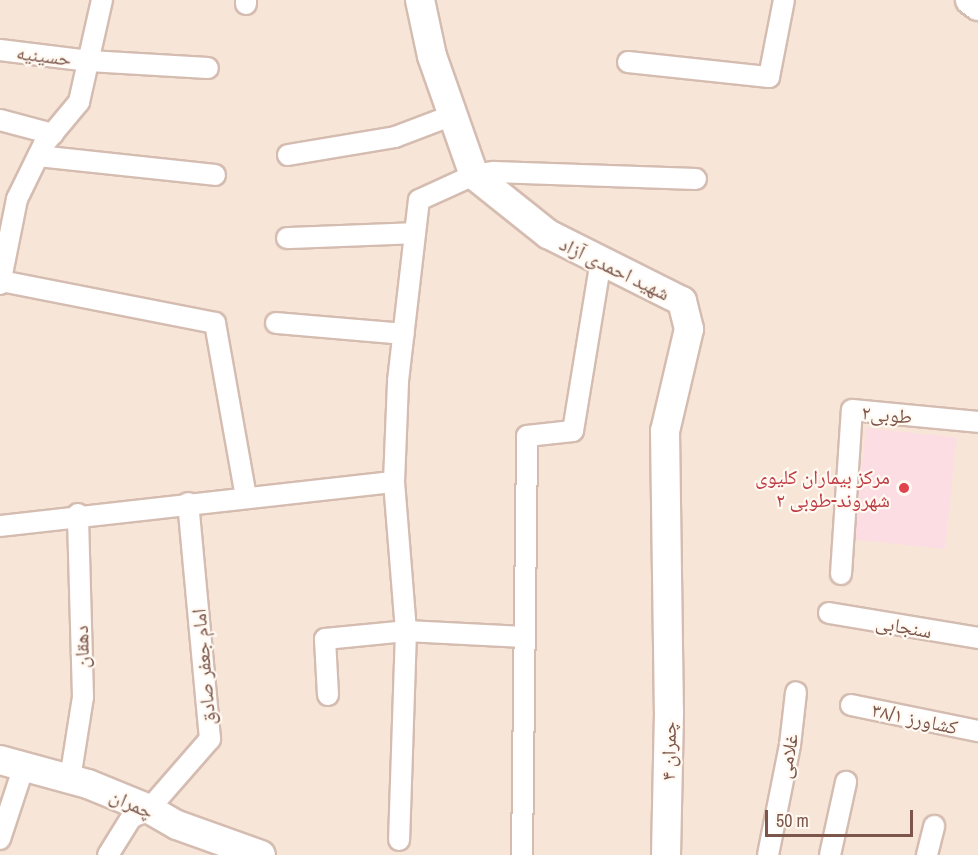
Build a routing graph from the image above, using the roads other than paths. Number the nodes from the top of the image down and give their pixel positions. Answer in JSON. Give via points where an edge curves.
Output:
{"nodes":[{"id":1,"x":102,"y":0,"type":"edge"},
{"id":2,"x":420,"y":0,"type":"edge"},
{"id":3,"x":784,"y":0,"type":"edge"},
{"id":4,"x":970,"y":0,"type":"edge"},
{"id":5,"x":978,"y":6,"type":"edge"},
{"id":6,"x":0,"y":50,"type":"edge"},
{"id":7,"x":88,"y":61,"type":"junction"},
{"id":8,"x":628,"y":62,"type":"dead end"},
{"id":9,"x":208,"y":68,"type":"dead end"},
{"id":10,"x":453,"y":115,"type":"junction"},
{"id":11,"x":0,"y":120,"type":"edge"},
{"id":12,"x":53,"y":134,"type":"junction"},
{"id":13,"x":288,"y":155,"type":"dead end"},
{"id":14,"x":38,"y":156,"type":"junction"},
{"id":15,"x":215,"y":175,"type":"dead end"},
{"id":16,"x":474,"y":175,"type":"junction"},
{"id":17,"x":696,"y":179,"type":"dead end"},
{"id":18,"x":415,"y":233,"type":"junction"},
{"id":19,"x":286,"y":238,"type":"dead end"},
{"id":20,"x":601,"y":260,"type":"junction"},
{"id":21,"x":0,"y":283,"type":"edge"},
{"id":22,"x":276,"y":323,"type":"dead end"},
{"id":23,"x":404,"y":334,"type":"junction"},
{"id":24,"x":978,"y":422,"type":"edge"},
{"id":25,"x":394,"y":482,"type":"junction"},
{"id":26,"x":246,"y":497,"type":"junction"},
{"id":27,"x":188,"y":503,"type":"junction"},
{"id":28,"x":78,"y":514,"type":"junction"},
{"id":29,"x":0,"y":526,"type":"edge"},
{"id":30,"x":841,"y":573,"type":"dead end"},
{"id":31,"x":829,"y":613,"type":"dead end"},
{"id":32,"x":406,"y":631,"type":"junction"},
{"id":33,"x":525,"y":637,"type":"junction"},
{"id":34,"x":978,"y":638,"type":"edge"},
{"id":35,"x":668,"y":647,"type":"joint"},
{"id":36,"x":796,"y":692,"type":"dead end"},
{"id":37,"x":328,"y":695,"type":"dead end"},
{"id":38,"x":851,"y":705,"type":"dead end"},
{"id":39,"x":978,"y":731,"type":"edge"},
{"id":40,"x":12,"y":763,"type":"edge"},
{"id":41,"x":70,"y":779,"type":"junction"},
{"id":42,"x":846,"y":783,"type":"dead end"},
{"id":43,"x":149,"y":809,"type":"junction"},
{"id":44,"x":934,"y":826,"type":"dead end"},
{"id":45,"x":0,"y":839,"type":"edge"},
{"id":46,"x":399,"y":840,"type":"dead end"},
{"id":47,"x":108,"y":855,"type":"edge"},
{"id":48,"x":261,"y":855,"type":"edge"},
{"id":49,"x":522,"y":855,"type":"edge"},
{"id":50,"x":666,"y":855,"type":"edge"},
{"id":51,"x":768,"y":855,"type":"edge"},
{"id":52,"x":830,"y":855,"type":"edge"},
{"id":53,"x":927,"y":855,"type":"edge"}],
"edges":[{"from":1,"to":7,"type":"street"},
{"from":2,"to":10,"type":"street","via":[[432,56]]},
{"from":3,"to":8,"type":"street","via":[[769,77]]},
{"from":4,"to":5,"type":"street"},
{"from":6,"to":7,"type":"street","name":"حسینیه"},
{"from":7,"to":9,"type":"street","name":"حسینیه"},
{"from":7,"to":12,"type":"street","via":[[79,102]]},
{"from":10,"to":13,"type":"street","via":[[395,137]]},
{"from":10,"to":16,"type":"street"},
{"from":11,"to":12,"type":"street"},
{"from":12,"to":14,"type":"street"},
{"from":14,"to":15,"type":"street"},
{"from":14,"to":21,"type":"street","via":[[17,199]]},
{"from":16,"to":17,"type":"street","via":[[573,172]]},
{"from":16,"to":18,"type":"street","via":[[419,200]]},
{"from":16,"to":20,"type":"street","name":"شهید احمدی آزاد","via":[[548,234]]},
{"from":18,"to":19,"type":"street"},
{"from":18,"to":23,"type":"street"},
{"from":20,"to":33,"type":"street","via":[[573,431],[527,436]]},
{"from":20,"to":35,"type":"street","name":"شهید احمدی آزاد","via":[[682,301],[689,329],[665,431]]},
{"from":21,"to":26,"type":"street","via":[[215,322]]},
{"from":22,"to":23,"type":"street"},
{"from":23,"to":25,"type":"street"},
{"from":24,"to":30,"type":"street","name":"طوبی۲","via":[[852,411]]},
{"from":25,"to":26,"type":"street"},
{"from":25,"to":32,"type":"street"},
{"from":26,"to":27,"type":"street"},
{"from":27,"to":28,"type":"street"},
{"from":27,"to":43,"type":"street","name":"امام جعفر صادق","via":[[210,739]]},
{"from":28,"to":29,"type":"street"},
{"from":28,"to":41,"type":"street","name":"دهقان","via":[[83,697]]},
{"from":31,"to":34,"type":"street","name":"سنجابی"},
{"from":32,"to":33,"type":"street"},
{"from":32,"to":37,"type":"street","via":[[326,639]]},
{"from":32,"to":46,"type":"street"},
{"from":33,"to":49,"type":"street"},
{"from":35,"to":50,"type":"street","name":"چمران ۴"},
{"from":36,"to":51,"type":"street","name":"غلامی","via":[[790,745]]},
{"from":38,"to":39,"type":"street","name":"کشاورز ۳۸/۱"},
{"from":40,"to":41,"type":"street","name":"چمران"},
{"from":40,"to":45,"type":"street"},
{"from":41,"to":43,"type":"street","name":"چمران"},
{"from":42,"to":52,"type":"street"},
{"from":43,"to":47,"type":"street","name":"امام جعفر صادق","via":[[131,818]]},
{"from":43,"to":48,"type":"street","name":"چمران","via":[[177,825]]},
{"from":44,"to":53,"type":"street"}]}
